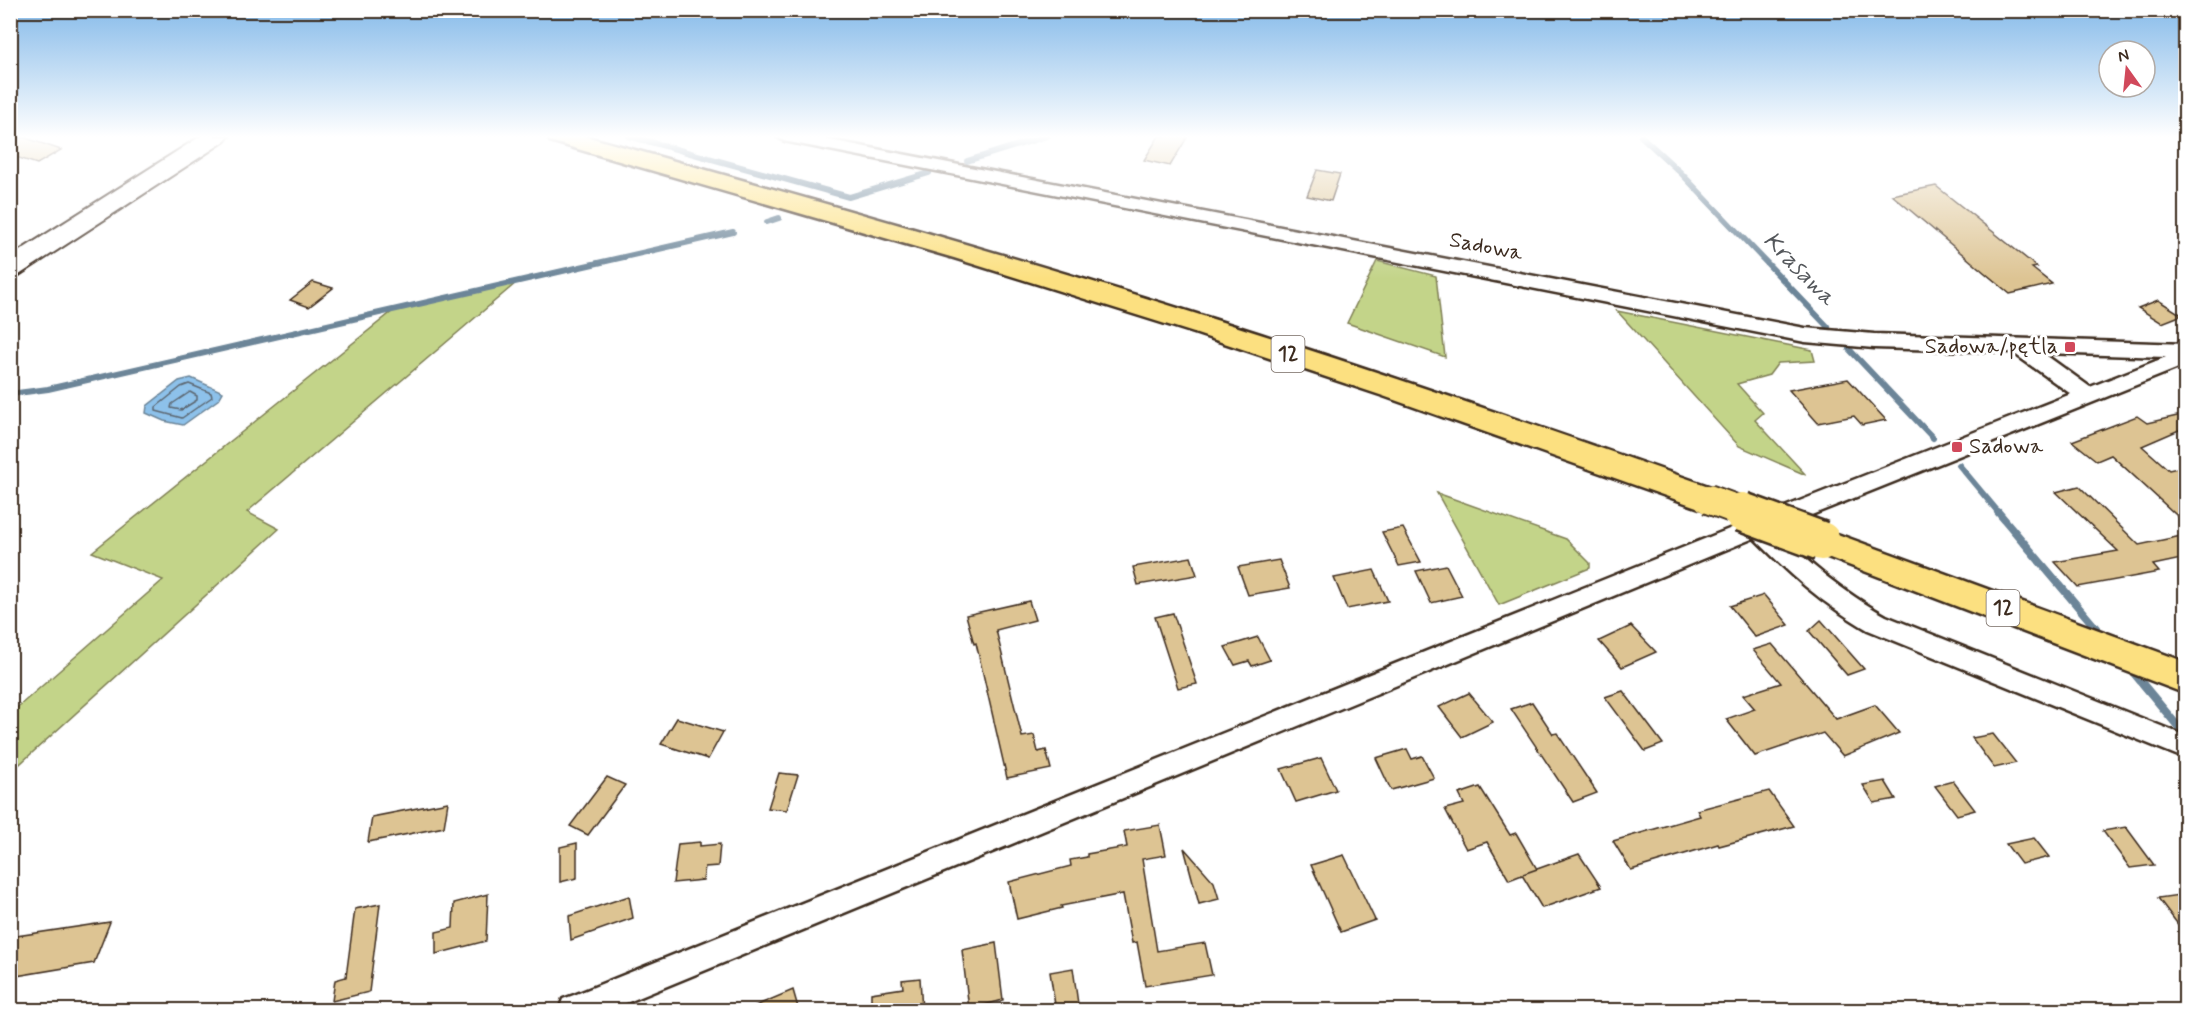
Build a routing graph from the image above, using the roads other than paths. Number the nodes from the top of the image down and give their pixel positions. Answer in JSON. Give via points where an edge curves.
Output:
{"nodes":[{"id":1,"x":143,"y":184,"type":"edge"},
{"id":2,"x":726,"y":184,"type":"edge"},
{"id":3,"x":1028,"y":184,"type":"edge"},
{"id":4,"x":10,"y":269,"type":"edge"},
{"id":5,"x":2014,"y":344,"type":"junction"},
{"id":6,"x":2186,"y":351,"type":"edge"},
{"id":7,"x":2186,"y":357,"type":"edge"},
{"id":8,"x":2086,"y":395,"type":"junction"},
{"id":9,"x":1757,"y":526,"type":"junction"},
{"id":10,"x":2186,"y":678,"type":"edge"},
{"id":11,"x":2186,"y":748,"type":"edge"},
{"id":12,"x":574,"y":1011,"type":"edge"}],
"edges":[{"from":1,"to":4,"type":"main road"},
{"from":2,"to":10,"type":"highway","number":"12","bridge":true,"via":[[1205,326],[1460,411],[1708,499]]},
{"from":3,"to":5,"type":"street","name":"Sadowa","via":[[1805,335],[1874,341]]},
{"from":5,"to":6,"type":"street","name":"Sadowa"},
{"from":5,"to":8,"type":"street"},
{"from":7,"to":8,"type":"street"},
{"from":8,"to":9,"type":"street"},
{"from":9,"to":11,"type":"street","via":[[1836,600],[1877,622]]},
{"from":9,"to":12,"type":"street"}]}
